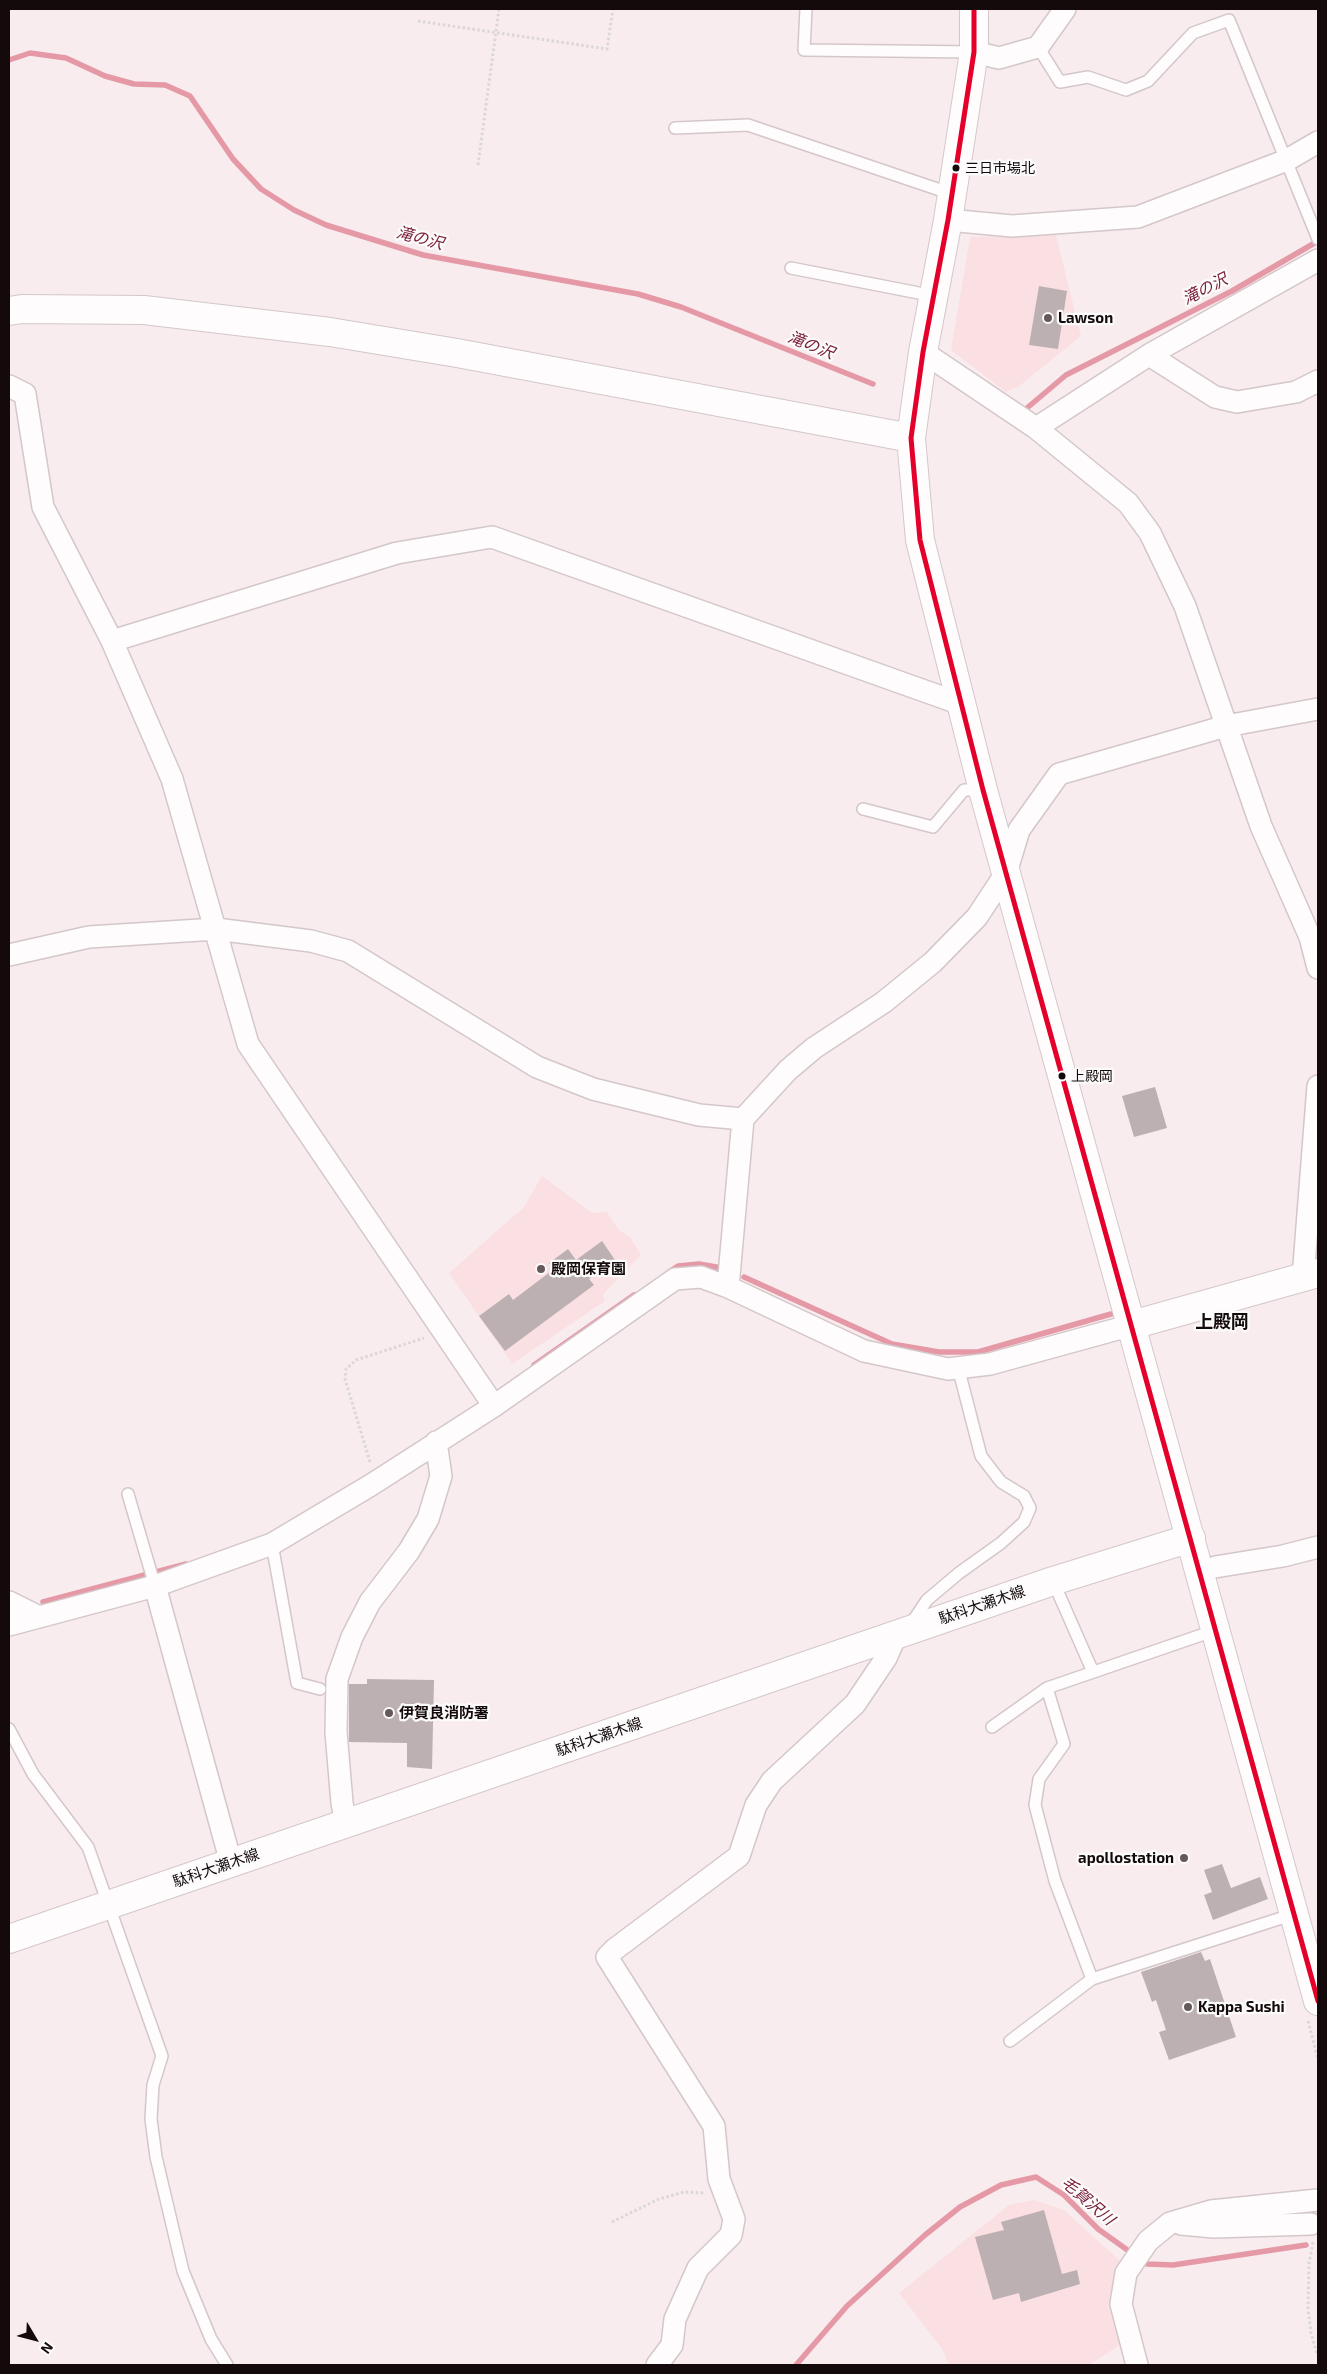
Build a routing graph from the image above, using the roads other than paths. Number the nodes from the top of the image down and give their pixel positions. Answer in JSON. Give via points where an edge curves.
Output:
{"nodes":[{"id":1,"x":806,"y":9,"type":"edge"},
{"id":2,"x":974,"y":9,"type":"edge"},
{"id":3,"x":1065,"y":9,"type":"edge"},
{"id":4,"x":1038,"y":47,"type":"junction"},
{"id":5,"x":974,"y":52,"type":"junction"},
{"id":6,"x":674,"y":128,"type":"dead end"},
{"id":7,"x":1318,"y":142,"type":"edge"},
{"id":8,"x":1287,"y":160,"type":"junction"},
{"id":9,"x":950,"y":207,"type":"junction"},
{"id":10,"x":1316,"y":236,"type":"edge"},
{"id":11,"x":1318,"y":260,"type":"edge"},
{"id":12,"x":791,"y":268,"type":"dead end"},
{"id":13,"x":934,"y":296,"type":"junction"},
{"id":14,"x":9,"y":311,"type":"edge"},
{"id":15,"x":923,"y":352,"type":"junction"},
{"id":16,"x":1149,"y":355,"type":"junction"},
{"id":17,"x":1318,"y":381,"type":"edge"},
{"id":18,"x":9,"y":386,"type":"edge"},
{"id":19,"x":1036,"y":428,"type":"junction"},
{"id":20,"x":911,"y":438,"type":"junction"},
{"id":21,"x":112,"y":641,"type":"junction"},
{"id":22,"x":961,"y":704,"type":"junction"},
{"id":23,"x":1318,"y":709,"type":"edge"},
{"id":24,"x":1226,"y":726,"type":"junction"},
{"id":25,"x":983,"y":790,"type":"junction"},
{"id":26,"x":863,"y":809,"type":"dead end"},
{"id":27,"x":1006,"y":873,"type":"junction"},
{"id":28,"x":216,"y":928,"type":"junction"},
{"id":29,"x":9,"y":955,"type":"edge"},
{"id":30,"x":1318,"y":968,"type":"edge"},
{"id":31,"x":1318,"y":1086,"type":"edge"},
{"id":32,"x":743,"y":1119,"type":"junction"},
{"id":33,"x":1311,"y":1276,"type":"edge"},
{"id":34,"x":728,"y":1287,"type":"junction"},
{"id":35,"x":1132,"y":1325,"type":"junction"},
{"id":36,"x":958,"y":1367,"type":"junction"},
{"id":37,"x":494,"y":1406,"type":"junction"},
{"id":38,"x":436,"y":1442,"type":"junction"},
{"id":39,"x":128,"y":1494,"type":"dead end"},
{"id":40,"x":1192,"y":1538,"type":"junction"},
{"id":41,"x":272,"y":1544,"type":"junction"},
{"id":42,"x":1318,"y":1547,"type":"edge"},
{"id":43,"x":1215,"y":1566,"type":"dead end"},
{"id":44,"x":153,"y":1578,"type":"junction"},
{"id":45,"x":1053,"y":1581,"type":"junction"},
{"id":46,"x":9,"y":1602,"type":"edge"},
{"id":47,"x":37,"y":1616,"type":"junction"},
{"id":48,"x":9,"y":1626,"type":"edge"},
{"id":49,"x":1216,"y":1630,"type":"junction"},
{"id":50,"x":901,"y":1633,"type":"junction"},
{"id":51,"x":1093,"y":1672,"type":"junction"},
{"id":52,"x":1047,"y":1688,"type":"junction"},
{"id":53,"x":320,"y":1689,"type":"dead end"},
{"id":54,"x":992,"y":1727,"type":"dead end"},
{"id":55,"x":9,"y":1729,"type":"edge"},
{"id":56,"x":346,"y":1824,"type":"junction"},
{"id":57,"x":231,"y":1863,"type":"junction"},
{"id":58,"x":108,"y":1906,"type":"junction"},
{"id":59,"x":1294,"y":1914,"type":"junction"},
{"id":60,"x":9,"y":1939,"type":"edge"},
{"id":61,"x":1092,"y":1979,"type":"junction"},
{"id":62,"x":1312,"y":2006,"type":"edge"},
{"id":63,"x":1010,"y":2042,"type":"dead end"},
{"id":64,"x":1318,"y":2200,"type":"edge"},
{"id":65,"x":1170,"y":2223,"type":"junction"},
{"id":66,"x":1312,"y":2231,"type":"road end"},
{"id":67,"x":227,"y":2365,"type":"edge"},
{"id":68,"x":658,"y":2365,"type":"edge"},
{"id":69,"x":1137,"y":2365,"type":"edge"}],
"edges":[{"from":1,"to":5,"type":"lane","via":[[804,50]]},
{"from":2,"to":5,"type":"street"},
{"from":3,"to":4,"type":"street"},
{"from":4,"to":5,"type":"street","via":[[999,58]]},
{"from":4,"to":8,"type":"lane","via":[[1060,82],[1088,77],[1126,90],[1148,81],[1193,33],[1229,20]]},
{"from":5,"to":9,"type":"street"},
{"from":6,"to":9,"type":"lane","via":[[748,125]]},
{"from":7,"to":8,"type":"street"},
{"from":8,"to":9,"type":"street","via":[[1138,216],[1012,226]]},
{"from":8,"to":10,"type":"lane"},
{"from":9,"to":13,"type":"street"},
{"from":11,"to":16,"type":"street"},
{"from":12,"to":13,"type":"lane"},
{"from":13,"to":15,"type":"street"},
{"from":14,"to":20,"type":"street","via":[[144,310],[330,332]]},
{"from":15,"to":19,"type":"street"},
{"from":15,"to":20,"type":"street"},
{"from":16,"to":17,"type":"street","via":[[1215,398],[1236,402],[1296,392]]},
{"from":16,"to":19,"type":"street"},
{"from":18,"to":21,"type":"street","via":[[25,394],[43,507]]},
{"from":19,"to":24,"type":"street","via":[[1128,503],[1150,533],[1185,606]]},
{"from":20,"to":22,"type":"street","via":[[920,540]]},
{"from":21,"to":22,"type":"street","via":[[397,553],[492,538]]},
{"from":21,"to":28,"type":"street","via":[[172,779]]},
{"from":22,"to":25,"type":"street"},
{"from":23,"to":24,"type":"street"},
{"from":24,"to":27,"type":"street","via":[[1059,774],[1019,830]]},
{"from":24,"to":30,"type":"street","via":[[1261,826],[1310,937]]},
{"from":25,"to":26,"type":"lane","via":[[964,790],[934,827]]},
{"from":25,"to":27,"type":"street"},
{"from":27,"to":32,"type":"street","via":[[977,917],[933,962],[884,1002],[814,1048],[788,1070]]},
{"from":27,"to":35,"type":"street"},
{"from":28,"to":29,"type":"street","via":[[89,937]]},
{"from":28,"to":32,"type":"street","via":[[311,941],[348,951],[538,1067],[593,1089],[699,1115]]},
{"from":28,"to":37,"type":"street","via":[[248,1044]]},
{"from":31,"to":33,"type":"street"},
{"from":32,"to":34,"type":"street"},
{"from":33,"to":35,"type":"street"},
{"from":34,"to":36,"type":"street","via":[[864,1351],[948,1369]]},
{"from":34,"to":37,"type":"street","via":[[701,1277],[674,1279]]},
{"from":35,"to":36,"type":"street","via":[[990,1364]]},
{"from":35,"to":40,"type":"street"},
{"from":36,"to":50,"type":"lane","via":[[981,1456],[1001,1482],[1024,1496],[1030,1508],[1024,1522],[1001,1544],[927,1600]]},
{"from":37,"to":38,"type":"street"},
{"from":38,"to":41,"type":"street"},
{"from":38,"to":56,"type":"street","via":[[441,1476],[428,1519],[370,1602],[352,1637],[337,1679],[336,1732]]},
{"from":39,"to":44,"type":"lane"},
{"from":40,"to":45,"type":"street","name":"駄科大瀬木線"},
{"from":40,"to":49,"type":"street"},
{"from":41,"to":44,"type":"street"},
{"from":41,"to":53,"type":"lane","via":[[297,1683]]},
{"from":42,"to":43,"type":"street","via":[[1283,1556]]},
{"from":44,"to":47,"type":"street"},
{"from":44,"to":57,"type":"street"},
{"from":45,"to":50,"type":"street","name":"駄科大瀬木線"},
{"from":45,"to":51,"type":"lane"},
{"from":46,"to":47,"type":"street"},
{"from":47,"to":48,"type":"street"},
{"from":49,"to":51,"type":"lane"},
{"from":49,"to":59,"type":"street"},
{"from":50,"to":56,"type":"street","name":"駄科大瀬木線"},
{"from":50,"to":68,"type":"street","via":[[855,1704],[772,1781],[756,1805],[739,1856],[607,1958],[714,2126],[719,2179],[734,2219],[731,2234],[698,2268],[674,2319],[672,2345]]},
{"from":51,"to":52,"type":"lane"},
{"from":52,"to":54,"type":"lane"},
{"from":52,"to":61,"type":"lane","via":[[1064,1744],[1039,1779],[1035,1805],[1055,1881]]},
{"from":55,"to":58,"type":"lane","via":[[33,1774],[88,1847]]},
{"from":56,"to":57,"type":"street","name":"駄科大瀬木線"},
{"from":57,"to":58,"type":"street","name":"駄科大瀬木線"},
{"from":58,"to":60,"type":"street","name":"駄科大瀬木線"},
{"from":58,"to":67,"type":"lane","via":[[162,2056],[153,2085],[151,2119],[156,2157],[183,2271],[211,2339]]},
{"from":59,"to":61,"type":"lane"},
{"from":59,"to":62,"type":"street"},
{"from":61,"to":63,"type":"lane"},
{"from":64,"to":65,"type":"street","via":[[1211,2211]]},
{"from":65,"to":66,"type":"street"},
{"from":65,"to":69,"type":"street","via":[[1148,2241],[1126,2273],[1121,2304]]}]}
